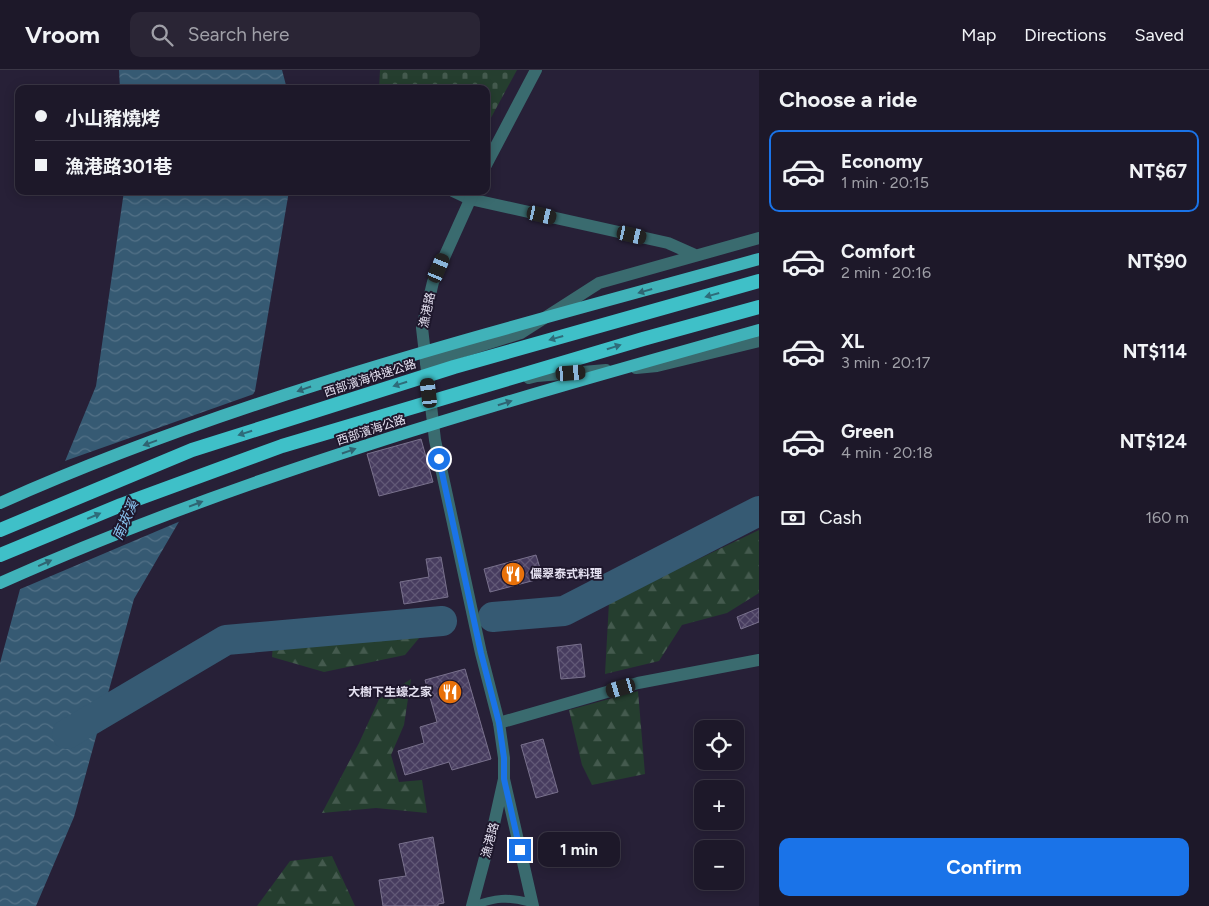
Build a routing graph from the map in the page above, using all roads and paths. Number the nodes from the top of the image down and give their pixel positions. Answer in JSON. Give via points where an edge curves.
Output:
{"nodes":[{"id":1,"x":536,"y":70,"type":"edge"},
{"id":2,"x":490,"y":157,"type":"edge"},
{"id":3,"x":472,"y":195,"type":"edge"},
{"id":4,"x":759,"y":238,"type":"edge"},
{"id":5,"x":695,"y":255,"type":"junction"},
{"id":6,"x":759,"y":259,"type":"edge"},
{"id":7,"x":759,"y":281,"type":"edge"},
{"id":8,"x":759,"y":307,"type":"edge"},
{"id":9,"x":759,"y":330,"type":"edge"},
{"id":10,"x":759,"y":341,"type":"edge"},
{"id":11,"x":426,"y":363,"type":"junction"},
{"id":12,"x":431,"y":408,"type":"junction"},
{"id":13,"x":0,"y":503,"type":"edge"},
{"id":14,"x":0,"y":530,"type":"edge"},
{"id":15,"x":0,"y":555,"type":"edge"},
{"id":16,"x":0,"y":583,"type":"edge"},
{"id":17,"x":759,"y":660,"type":"edge"},
{"id":18,"x":499,"y":723,"type":"junction"},
{"id":19,"x":504,"y":779,"type":"junction"},
{"id":20,"x":532,"y":905,"type":"edge"},
{"id":21,"x":472,"y":906,"type":"edge"}],
"edges":[{"from":1,"to":2,"type":"street"},
{"from":3,"to":5,"type":"street","via":[[668,243]]},
{"from":3,"to":11,"type":"street","name":"漁港路","via":[[433,282],[422,328]]},
{"from":4,"to":5,"type":"street"},
{"from":5,"to":11,"type":"street","via":[[598,282],[521,334]]},
{"from":6,"to":13,"type":"main road","one_way":true,"bridge":true,"via":[[354,372],[82,468]]},
{"from":7,"to":14,"type":"highway","name":"西部濱海快速公路","one_way":true,"bridge":true,"via":[[454,366],[192,450]]},
{"from":15,"to":8,"type":"highway","one_way":true,"bridge":true,"via":[[121,505],[282,446],[643,338]]},
{"from":16,"to":9,"type":"main road","name":"西部濱海公路","one_way":true,"bridge":true,"via":[[60,556],[217,496],[375,442]]},
{"from":10,"to":12,"type":"street","via":[[657,366],[537,376]]},
{"from":11,"to":12,"type":"street","name":"漁港路"},
{"from":12,"to":18,"type":"street","name":"漁港路","via":[[437,450]]},
{"from":17,"to":18,"type":"street","via":[[638,683]]},
{"from":18,"to":19,"type":"street","name":"漁港路"},
{"from":19,"to":20,"type":"street"},
{"from":19,"to":21,"type":"street","name":"漁港路"},
{"from":20,"to":21,"type":"lane","via":[[514,898],[499,898]]}]}
